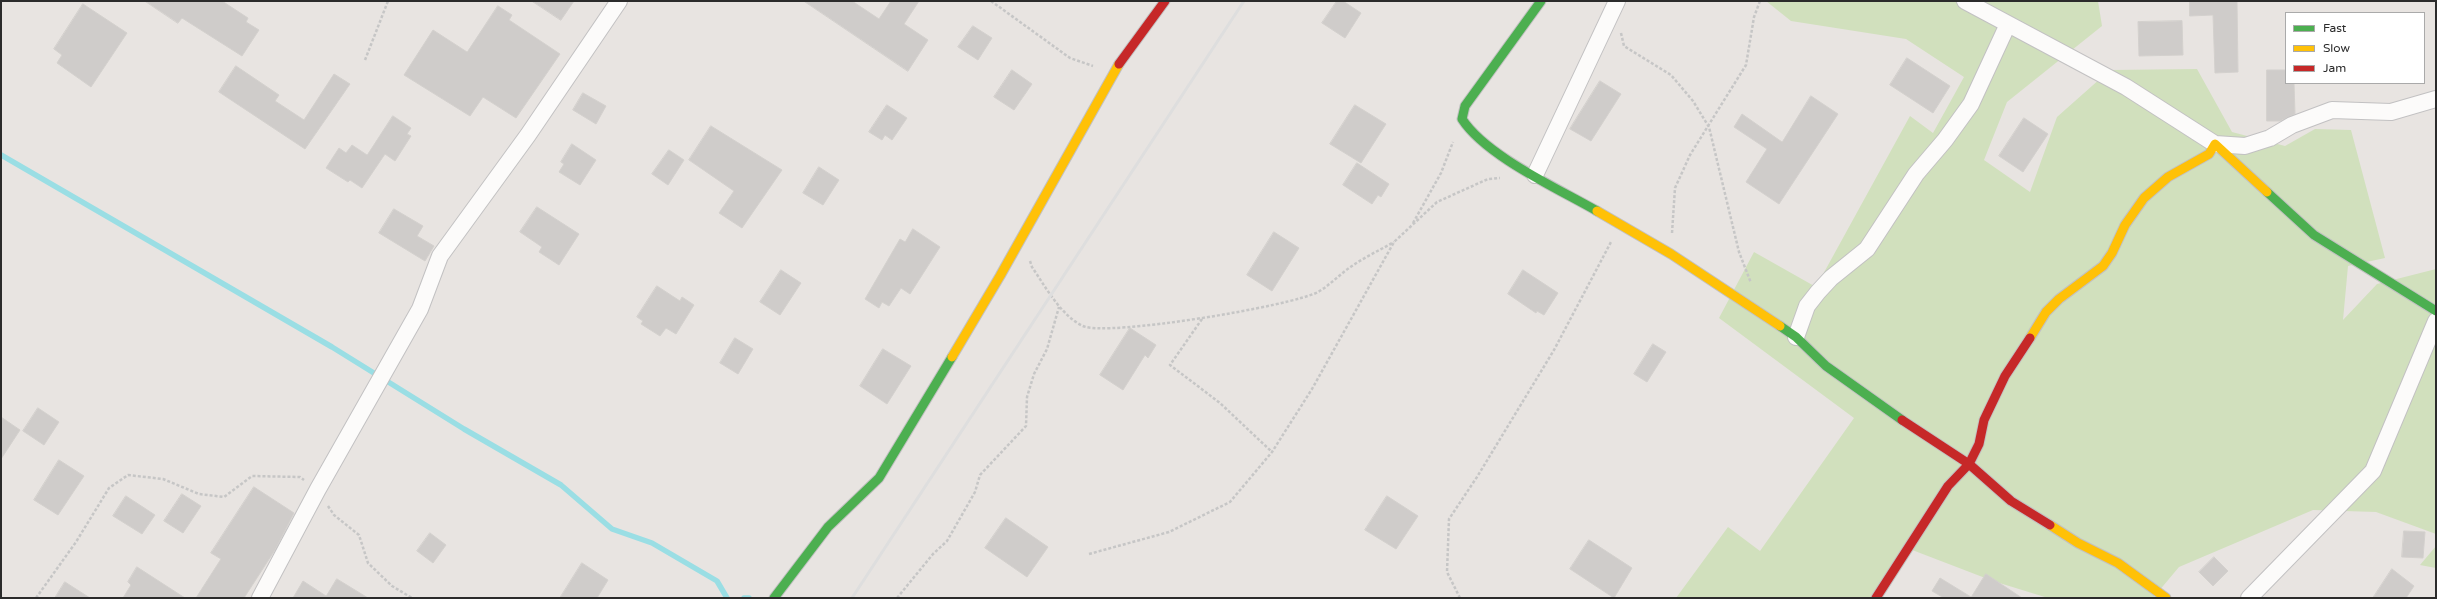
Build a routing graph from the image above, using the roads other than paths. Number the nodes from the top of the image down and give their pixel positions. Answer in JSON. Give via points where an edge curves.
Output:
{"nodes":[{"id":1,"x":619,"y":1,"type":"edge"},
{"id":2,"x":1165,"y":1,"type":"edge"},
{"id":3,"x":1541,"y":1,"type":"edge"},
{"id":4,"x":1617,"y":1,"type":"edge"},
{"id":5,"x":1965,"y":1,"type":"edge"},
{"id":6,"x":2008,"y":24,"type":"junction"},
{"id":7,"x":2436,"y":99,"type":"edge"},
{"id":8,"x":2215,"y":144,"type":"junction"},
{"id":9,"x":1536,"y":175,"type":"junction"},
{"id":10,"x":2436,"y":311,"type":"edge"},
{"id":11,"x":2436,"y":321,"type":"edge"},
{"id":12,"x":1796,"y":337,"type":"junction"},
{"id":13,"x":1969,"y":464,"type":"junction"},
{"id":14,"x":260,"y":598,"type":"edge"},
{"id":15,"x":774,"y":598,"type":"edge"},
{"id":16,"x":1876,"y":598,"type":"edge"},
{"id":17,"x":2166,"y":598,"type":"edge"},
{"id":18,"x":2249,"y":598,"type":"edge"}],
"edges":[{"from":1,"to":14,"type":"street","via":[[528,135],[440,256],[420,310],[318,489]]},
{"from":2,"to":15,"type":"street","via":[[1111,74],[1024,234],[879,478],[828,527]]},
{"from":3,"to":9,"type":"street","via":[[1465,106],[1462,119],[1470,131],[1489,148]]},
{"from":4,"to":9,"type":"street"},
{"from":5,"to":6,"type":"street"},
{"from":6,"to":8,"type":"street","via":[[2126,87]]},
{"from":6,"to":12,"type":"street","via":[[1971,104],[1946,140],[1916,174],[1867,249],[1831,278],[1807,306]]},
{"from":7,"to":8,"type":"street","via":[[2391,112],[2332,110],[2292,125],[2270,138],[2245,146]]},
{"from":8,"to":10,"type":"street","via":[[2314,235]]},
{"from":8,"to":13,"type":"street","via":[[2208,154],[2168,177],[2144,198],[2125,225],[2103,266],[2046,312],[2005,376],[1984,420],[1979,444]]},
{"from":9,"to":12,"type":"street","via":[[1671,254]]},
{"from":11,"to":18,"type":"street","via":[[2373,471]]},
{"from":12,"to":13,"type":"street","via":[[1826,366],[1860,392]]},
{"from":13,"to":16,"type":"street","via":[[1948,486]]},
{"from":13,"to":17,"type":"street","via":[[2011,501],[2078,543],[2118,563]]}]}
